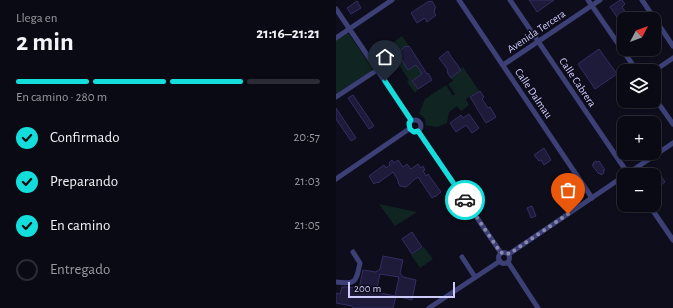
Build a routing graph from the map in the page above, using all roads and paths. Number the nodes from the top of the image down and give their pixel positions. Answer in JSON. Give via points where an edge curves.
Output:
{"nodes":[{"id":1,"x":392,"y":0,"type":"edge"},
{"id":2,"x":459,"y":0,"type":"edge"},
{"id":3,"x":510,"y":0,"type":"edge"},
{"id":4,"x":588,"y":0,"type":"edge"},
{"id":5,"x":600,"y":0,"type":"edge"},
{"id":6,"x":642,"y":0,"type":"edge"},
{"id":7,"x":592,"y":5,"type":"junction"},
{"id":8,"x":336,"y":9,"type":"edge"},
{"id":9,"x":349,"y":29,"type":"junction"},
{"id":10,"x":336,"y":38,"type":"edge"},
{"id":11,"x":538,"y":41,"type":"junction"},
{"id":12,"x":673,"y":46,"type":"edge"},
{"id":13,"x":673,"y":58,"type":"edge"},
{"id":14,"x":631,"y":64,"type":"edge"},
{"id":15,"x":503,"y":65,"type":"junction"},
{"id":16,"x":661,"y":66,"type":"edge"},
{"id":17,"x":377,"y":70,"type":"junction"},
{"id":18,"x":336,"y":97,"type":"edge"},
{"id":19,"x":661,"y":107,"type":"edge"},
{"id":20,"x":411,"y":120,"type":"junction"},
{"id":21,"x":673,"y":124,"type":"edge"},
{"id":22,"x":410,"y":129,"type":"junction"},
{"id":23,"x":418,"y":131,"type":"junction"},
{"id":24,"x":673,"y":143,"type":"edge"},
{"id":25,"x":622,"y":168,"type":"edge"},
{"id":26,"x":637,"y":168,"type":"edge"},
{"id":27,"x":336,"y":179,"type":"edge"},
{"id":28,"x":617,"y":182,"type":"edge"},
{"id":29,"x":592,"y":198,"type":"junction"},
{"id":30,"x":654,"y":212,"type":"edge"},
{"id":31,"x":673,"y":240,"type":"edge"},
{"id":32,"x":353,"y":252,"type":"dead end"},
{"id":33,"x":501,"y":253,"type":"junction"},
{"id":34,"x":509,"y":254,"type":"junction"},
{"id":35,"x":462,"y":257,"type":"dead end"},
{"id":36,"x":500,"y":261,"type":"junction"},
{"id":37,"x":508,"y":262,"type":"junction"},
{"id":38,"x":475,"y":277,"type":"junction"},
{"id":39,"x":336,"y":282,"type":"edge"},
{"id":40,"x":429,"y":308,"type":"edge"},
{"id":41,"x":538,"y":308,"type":"edge"}],
"edges":[{"from":1,"to":9,"type":"street"},
{"from":2,"to":15,"type":"street","name":"Calle Dalmau"},
{"from":3,"to":11,"type":"street","name":"Calle Cabrera"},
{"from":4,"to":7,"type":"street"},
{"from":5,"to":7,"type":"street","name":"Avenida Tercera"},
{"from":6,"to":12,"type":"street"},
{"from":7,"to":11,"type":"street","name":"Avenida Tercera"},
{"from":7,"to":14,"type":"street"},
{"from":8,"to":9,"type":"street"},
{"from":9,"to":10,"type":"street"},
{"from":9,"to":17,"type":"street"},
{"from":11,"to":15,"type":"street","name":"Avenida Tercera"},
{"from":11,"to":25,"type":"street","name":"Calle Cabrera"},
{"from":13,"to":16,"type":"street"},
{"from":15,"to":29,"type":"street","name":"Calle Dalmau"},
{"from":17,"to":18,"type":"street"},
{"from":17,"to":20,"type":"street"},
{"from":19,"to":21,"type":"street"},
{"from":20,"to":22,"type":"street"},
{"from":20,"to":23,"type":"street","via":[[420,122],[421,128]]},
{"from":22,"to":23,"type":"street"},
{"from":22,"to":27,"type":"street"},
{"from":23,"to":33,"type":"street"},
{"from":24,"to":26,"type":"street"},
{"from":28,"to":29,"type":"street"},
{"from":29,"to":34,"type":"street"},
{"from":30,"to":31,"type":"street"},
{"from":32,"to":39,"type":"street","via":[[360,263],[357,279],[350,283]]},
{"from":33,"to":34,"type":"street"},
{"from":33,"to":36,"type":"street","via":[[498,258]]},
{"from":34,"to":37,"type":"street"},
{"from":35,"to":38,"type":"street"},
{"from":36,"to":37,"type":"street","via":[[504,264]]},
{"from":36,"to":38,"type":"street"},
{"from":37,"to":41,"type":"street"},
{"from":38,"to":40,"type":"street"}]}
